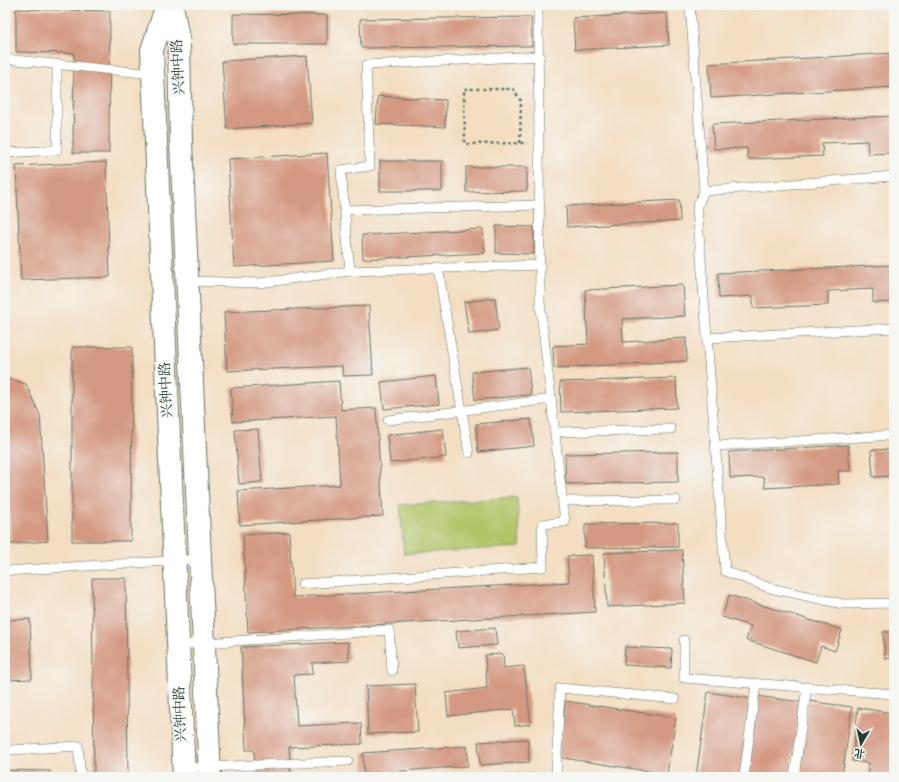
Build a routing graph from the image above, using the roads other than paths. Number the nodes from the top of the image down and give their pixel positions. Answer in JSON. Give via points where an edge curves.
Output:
{"nodes":[{"id":1,"x":167,"y":5,"type":"edge"},
{"id":2,"x":172,"y":5,"type":"edge"},
{"id":3,"x":538,"y":5,"type":"edge"},
{"id":4,"x":690,"y":5,"type":"edge"},
{"id":5,"x":540,"y":56,"type":"junction"},
{"id":6,"x":5,"y":60,"type":"edge"},
{"id":7,"x":57,"y":65,"type":"junction"},
{"id":8,"x":153,"y":74,"type":"junction"},
{"id":9,"x":5,"y":153,"type":"edge"},
{"id":10,"x":894,"y":176,"type":"edge"},
{"id":11,"x":704,"y":191,"type":"junction"},
{"id":12,"x":540,"y":205,"type":"junction"},
{"id":13,"x":344,"y":210,"type":"junction"},
{"id":14,"x":540,"y":265,"type":"junction"},
{"id":15,"x":438,"y":268,"type":"junction"},
{"id":16,"x":350,"y":271,"type":"junction"},
{"id":17,"x":188,"y":281,"type":"junction"},
{"id":18,"x":894,"y":328,"type":"edge"},
{"id":19,"x":707,"y":338,"type":"junction"},
{"id":20,"x":552,"y":399,"type":"junction"},
{"id":21,"x":462,"y":411,"type":"junction"},
{"id":22,"x":388,"y":420,"type":"dead end"},
{"id":23,"x":671,"y":429,"type":"dead end"},
{"id":24,"x":556,"y":432,"type":"junction"},
{"id":25,"x":894,"y":435,"type":"edge"},
{"id":26,"x":716,"y":446,"type":"junction"},
{"id":27,"x":469,"y":453,"type":"dead end"},
{"id":28,"x":676,"y":500,"type":"dead end"},
{"id":29,"x":564,"y":501,"type":"junction"},
{"id":30,"x":200,"y":559,"type":"junction"},
{"id":31,"x":174,"y":560,"type":"junction"},
{"id":32,"x":5,"y":571,"type":"edge"},
{"id":33,"x":302,"y":584,"type":"dead end"},
{"id":34,"x":894,"y":602,"type":"edge"},
{"id":35,"x":684,"y":640,"type":"dead end"},
{"id":36,"x":204,"y":642,"type":"junction"},
{"id":37,"x":178,"y":645,"type":"junction"},
{"id":38,"x":392,"y":671,"type":"dead end"},
{"id":39,"x":756,"y":684,"type":"junction"},
{"id":40,"x":807,"y":687,"type":"junction"},
{"id":41,"x":894,"y":694,"type":"edge"},
{"id":42,"x":675,"y":699,"type":"dead end"},
{"id":43,"x":10,"y":750,"type":"dead end"},
{"id":44,"x":348,"y":761,"type":"dead end"},
{"id":45,"x":210,"y":771,"type":"edge"},
{"id":46,"x":184,"y":772,"type":"edge"},
{"id":47,"x":81,"y":777,"type":"edge"},
{"id":48,"x":556,"y":777,"type":"edge"},
{"id":49,"x":744,"y":777,"type":"edge"},
{"id":50,"x":794,"y":777,"type":"edge"}],
"edges":[{"from":1,"to":8,"type":"main road","name":"兴钟中路","via":[[152,50]]},
{"from":2,"to":17,"type":"main road","name":"兴钟中路","via":[[180,44],[181,142]]},
{"from":3,"to":5,"type":"lane"},
{"from":4,"to":11,"type":"lane"},
{"from":5,"to":12,"type":"lane"},
{"from":5,"to":13,"type":"lane","via":[[366,65],[370,166],[341,170]]},
{"from":6,"to":7,"type":"lane"},
{"from":7,"to":8,"type":"lane"},
{"from":7,"to":9,"type":"lane","via":[[57,150]]},
{"from":8,"to":31,"type":"main road","name":"兴钟中路"},
{"from":10,"to":11,"type":"lane"},
{"from":11,"to":19,"type":"lane","via":[[697,207]]},
{"from":12,"to":13,"type":"lane"},
{"from":12,"to":14,"type":"lane"},
{"from":13,"to":16,"type":"lane"},
{"from":14,"to":15,"type":"lane"},
{"from":14,"to":20,"type":"lane","via":[[540,302]]},
{"from":15,"to":16,"type":"lane"},
{"from":15,"to":21,"type":"lane"},
{"from":16,"to":17,"type":"lane","via":[[260,284]]},
{"from":17,"to":30,"type":"main road","name":"兴钟中路"},
{"from":18,"to":19,"type":"lane"},
{"from":19,"to":26,"type":"lane"},
{"from":20,"to":21,"type":"lane"},
{"from":20,"to":24,"type":"lane"},
{"from":21,"to":22,"type":"lane"},
{"from":21,"to":27,"type":"lane"},
{"from":23,"to":24,"type":"lane"},
{"from":24,"to":29,"type":"lane"},
{"from":25,"to":26,"type":"lane"},
{"from":26,"to":34,"type":"lane","via":[[725,571],[770,588],[843,604]]},
{"from":28,"to":29,"type":"lane"},
{"from":29,"to":33,"type":"lane","via":[[565,522],[542,524],[543,567]]},
{"from":30,"to":31,"type":"lane"},
{"from":30,"to":36,"type":"main road","name":"兴钟中路"},
{"from":31,"to":32,"type":"lane"},
{"from":31,"to":37,"type":"main road","name":"兴钟中路"},
{"from":35,"to":39,"type":"lane","via":[[684,678]]},
{"from":36,"to":37,"type":"lane"},
{"from":36,"to":38,"type":"lane","via":[[389,630]]},
{"from":36,"to":45,"type":"main road","name":"兴钟中路"},
{"from":37,"to":46,"type":"main road","name":"兴钟中路"},
{"from":39,"to":40,"type":"lane"},
{"from":39,"to":49,"type":"lane"},
{"from":40,"to":41,"type":"lane"},
{"from":40,"to":50,"type":"lane"},
{"from":42,"to":48,"type":"lane","via":[[560,688]]},
{"from":43,"to":47,"type":"lane","via":[[78,746]]},
{"from":44,"to":45,"type":"lane"},
{"from":45,"to":46,"type":"lane"}]}
